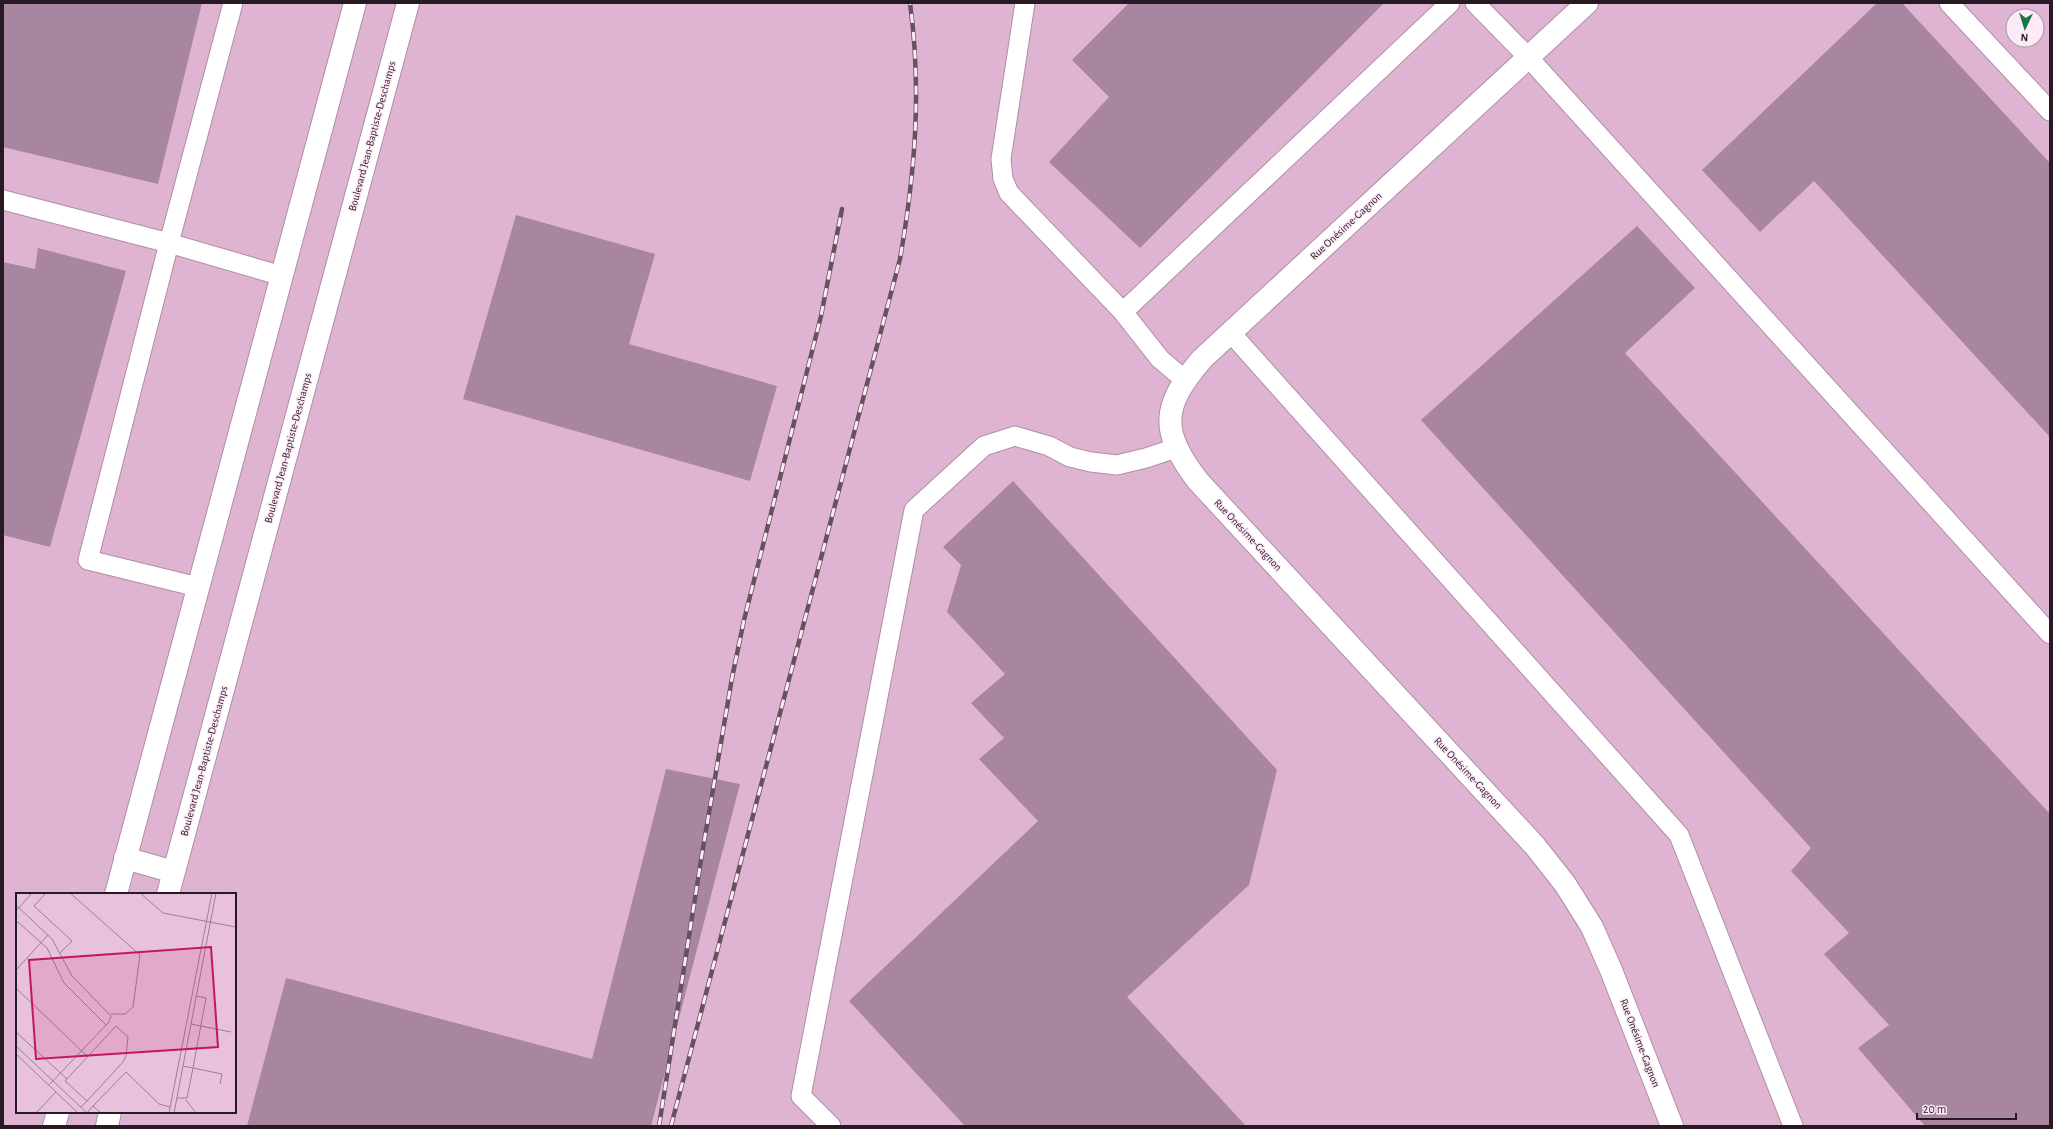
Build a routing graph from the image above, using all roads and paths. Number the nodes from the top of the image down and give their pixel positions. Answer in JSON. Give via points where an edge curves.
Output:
{"nodes":[{"id":1,"x":233,"y":3,"type":"edge"},
{"id":2,"x":355,"y":3,"type":"edge"},
{"id":3,"x":408,"y":3,"type":"edge"},
{"id":4,"x":1025,"y":3,"type":"edge"},
{"id":5,"x":1450,"y":3,"type":"edge"},
{"id":6,"x":1475,"y":3,"type":"edge"},
{"id":7,"x":1587,"y":3,"type":"edge"},
{"id":8,"x":1950,"y":3,"type":"edge"},
{"id":9,"x":1528,"y":57,"type":"junction"},
{"id":10,"x":2050,"y":111,"type":"edge"},
{"id":11,"x":3,"y":200,"type":"edge"},
{"id":12,"x":169,"y":243,"type":"junction"},
{"id":13,"x":282,"y":276,"type":"junction"},
{"id":14,"x":1123,"y":312,"type":"junction"},
{"id":15,"x":1231,"y":333,"type":"junction"},
{"id":16,"x":1185,"y":380,"type":"junction"},
{"id":17,"x":1176,"y":448,"type":"junction"},
{"id":18,"x":198,"y":587,"type":"junction"},
{"id":19,"x":2050,"y":634,"type":"edge"},
{"id":20,"x":125,"y":858,"type":"junction"},
{"id":21,"x":174,"y":872,"type":"junction"},
{"id":22,"x":116,"y":893,"type":"edge"},
{"id":23,"x":168,"y":893,"type":"edge"},
{"id":24,"x":58,"y":1113,"type":"edge"},
{"id":25,"x":110,"y":1113,"type":"edge"},
{"id":26,"x":54,"y":1126,"type":"edge"},
{"id":27,"x":107,"y":1126,"type":"edge"},
{"id":28,"x":831,"y":1126,"type":"edge"},
{"id":29,"x":1672,"y":1126,"type":"edge"},
{"id":30,"x":1792,"y":1126,"type":"edge"}],
"edges":[{"from":1,"to":12,"type":"lane"},
{"from":2,"to":13,"type":"street"},
{"from":3,"to":21,"type":"street","name":"Boulevard Jean-Baptiste-Deschamps"},
{"from":4,"to":14,"type":"lane","via":[[1001,158],[1003,179],[1009,193]]},
{"from":5,"to":14,"type":"lane"},
{"from":6,"to":9,"type":"lane"},
{"from":7,"to":9,"type":"street","name":"Rue Onésime-Gagnon"},
{"from":8,"to":10,"type":"lane"},
{"from":9,"to":15,"type":"street","name":"Rue Onésime-Gagnon"},
{"from":9,"to":19,"type":"lane"},
{"from":11,"to":12,"type":"lane"},
{"from":12,"to":13,"type":"lane"},
{"from":12,"to":18,"type":"lane","via":[[88,560]]},
{"from":13,"to":18,"type":"street"},
{"from":14,"to":16,"type":"lane","via":[[1160,359]]},
{"from":15,"to":16,"type":"street","name":"Rue Onésime-Gagnon","via":[[1202,359]]},
{"from":15,"to":30,"type":"lane","via":[[1679,835]]},
{"from":16,"to":17,"type":"street","name":"Rue Onésime-Gagnon","via":[[1173,405],[1171,417],[1171,432]]},
{"from":17,"to":28,"type":"lane","via":[[1117,465],[1070,457],[1048,446],[1015,436],[984,446],[914,510],[801,1096]]},
{"from":17,"to":29,"type":"street","name":"Rue Onésime-Gagnon","via":[[1213,498],[1552,865],[1579,905],[1601,947]]},
{"from":18,"to":20,"type":"street"},
{"from":20,"to":21,"type":"street"},
{"from":20,"to":22,"type":"street"},
{"from":21,"to":23,"type":"street","name":"Boulevard Jean-Baptiste-Deschamps"},
{"from":24,"to":26,"type":"street"},
{"from":25,"to":27,"type":"street"}]}
